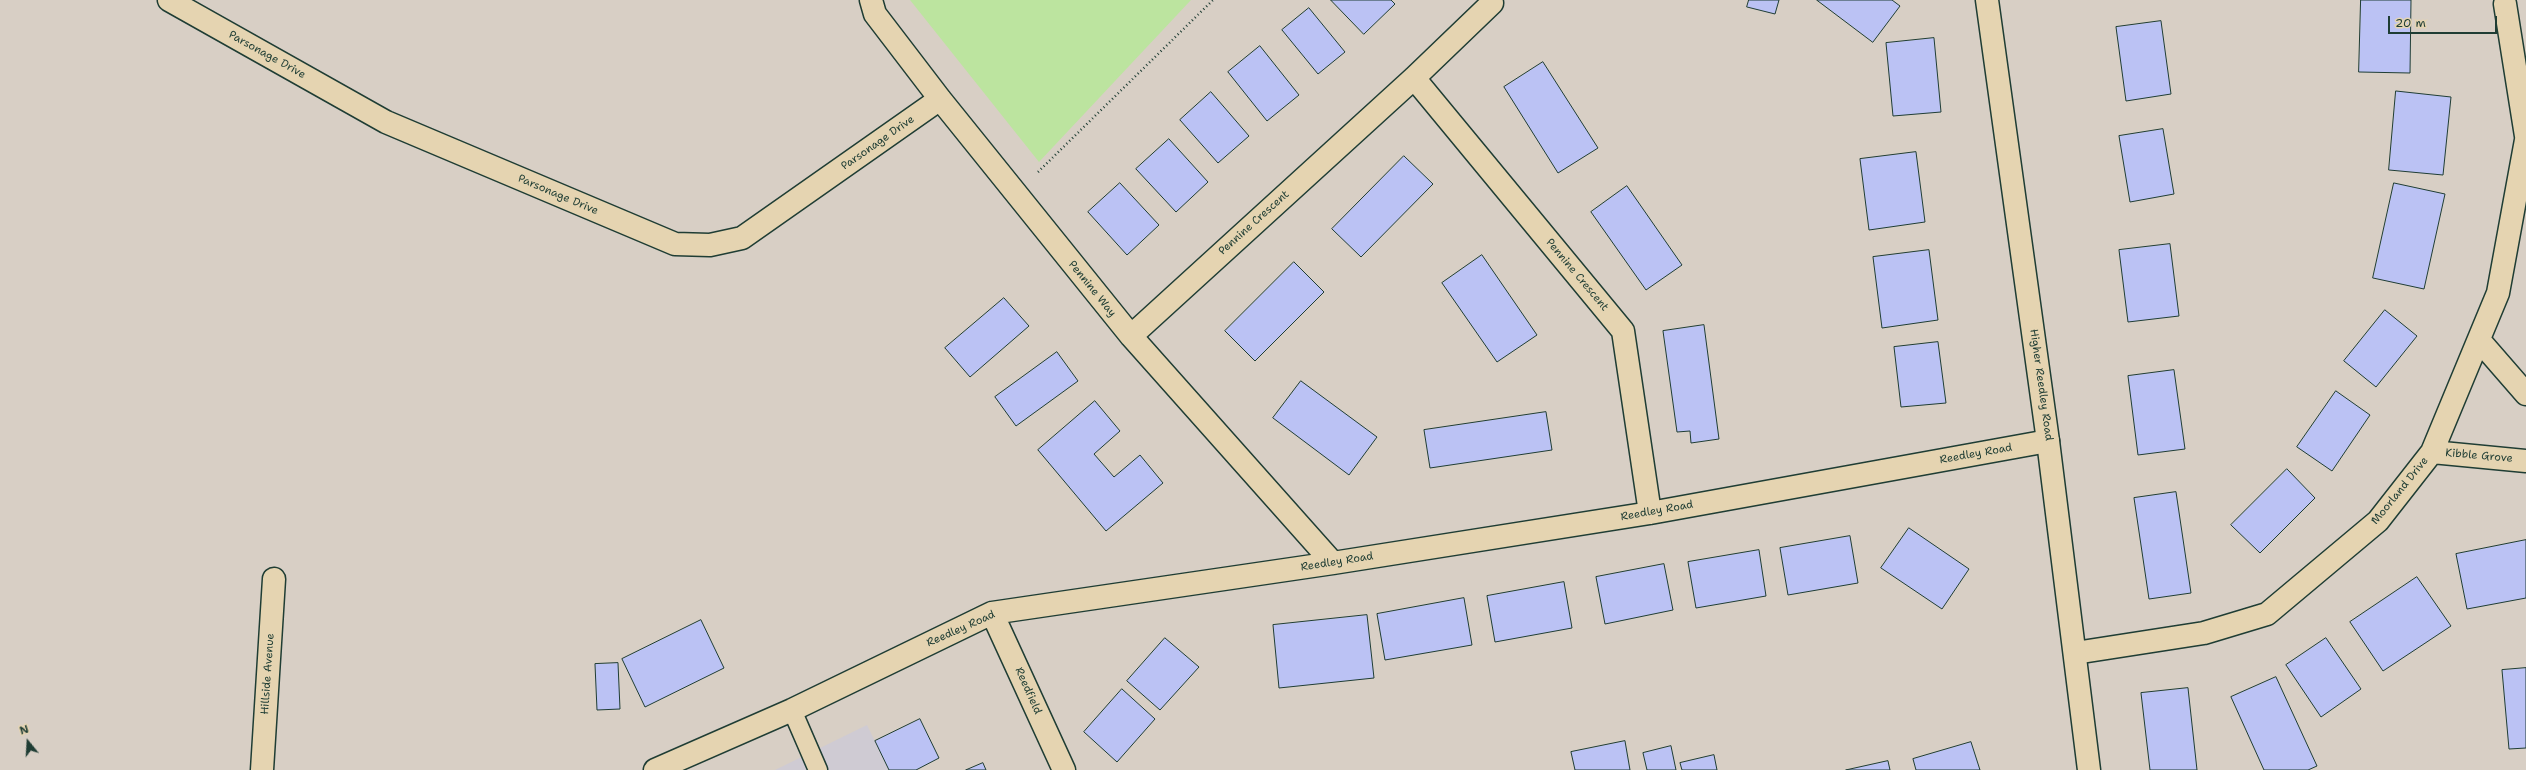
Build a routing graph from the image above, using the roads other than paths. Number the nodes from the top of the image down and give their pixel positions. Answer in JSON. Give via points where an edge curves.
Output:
{"nodes":[{"id":1,"x":169,"y":0,"type":"edge"},
{"id":2,"x":870,"y":0,"type":"edge"},
{"id":3,"x":1987,"y":0,"type":"edge"},
{"id":4,"x":1492,"y":3,"type":"dead end"},
{"id":5,"x":2505,"y":4,"type":"dead end"},
{"id":6,"x":1414,"y":78,"type":"junction"},
{"id":7,"x":940,"y":99,"type":"junction"},
{"id":8,"x":2526,"y":136,"type":"edge"},
{"id":9,"x":2526,"y":140,"type":"edge"},
{"id":10,"x":1131,"y":336,"type":"junction"},
{"id":11,"x":2479,"y":340,"type":"junction"},
{"id":12,"x":2526,"y":394,"type":"edge"},
{"id":13,"x":2048,"y":441,"type":"junction"},
{"id":14,"x":2432,"y":452,"type":"junction"},
{"id":15,"x":2526,"y":461,"type":"edge"},
{"id":16,"x":1650,"y":513,"type":"junction"},
{"id":17,"x":1333,"y":563,"type":"junction"},
{"id":18,"x":274,"y":579,"type":"dead end"},
{"id":19,"x":992,"y":613,"type":"junction"},
{"id":20,"x":2075,"y":653,"type":"junction"},
{"id":21,"x":792,"y":710,"type":"junction"},
{"id":22,"x":262,"y":770,"type":"edge"},
{"id":23,"x":655,"y":770,"type":"edge"},
{"id":24,"x":818,"y":770,"type":"edge"},
{"id":25,"x":1064,"y":770,"type":"edge"},
{"id":26,"x":2089,"y":770,"type":"edge"}],
"edges":[{"from":1,"to":7,"type":"street","name":"Parsonage Drive","via":[[386,122],[675,244],[710,246],[742,238]]},
{"from":2,"to":7,"type":"street","name":"Pennine Way","via":[[875,14]]},
{"from":3,"to":13,"type":"street","name":"Higher Reedley Road"},
{"from":4,"to":6,"type":"street","name":"Pennine Crescent"},
{"from":5,"to":8,"type":"street"},
{"from":6,"to":10,"type":"street","name":"Pennine Crescent"},
{"from":6,"to":16,"type":"street","name":"Pennine Crescent","via":[[1623,331]]},
{"from":7,"to":10,"type":"street","name":"Pennine Way"},
{"from":9,"to":11,"type":"street","name":"Moorland Drive","via":[[2498,293]]},
{"from":10,"to":17,"type":"street","name":"Pennine Way"},
{"from":11,"to":12,"type":"street"},
{"from":11,"to":14,"type":"street","name":"Moorland Drive"},
{"from":13,"to":16,"type":"street","name":"Reedley Road"},
{"from":13,"to":20,"type":"street","name":"Higher Reedley Road"},
{"from":14,"to":15,"type":"street","name":"Kibble Grove"},
{"from":14,"to":20,"type":"street","name":"Moorland Drive","via":[[2378,521],[2267,614],[2204,634]]},
{"from":16,"to":17,"type":"street","name":"Reedley Road"},
{"from":17,"to":19,"type":"street","name":"Reedley Road"},
{"from":18,"to":22,"type":"street","name":"Hillside Avenue"},
{"from":19,"to":21,"type":"street","name":"Reedley Road"},
{"from":19,"to":25,"type":"street","name":"Reedfield"},
{"from":20,"to":26,"type":"street","name":"Higher Reedley Road"},
{"from":21,"to":23,"type":"street","name":"Reedley Road"},
{"from":21,"to":24,"type":"lane"}]}
